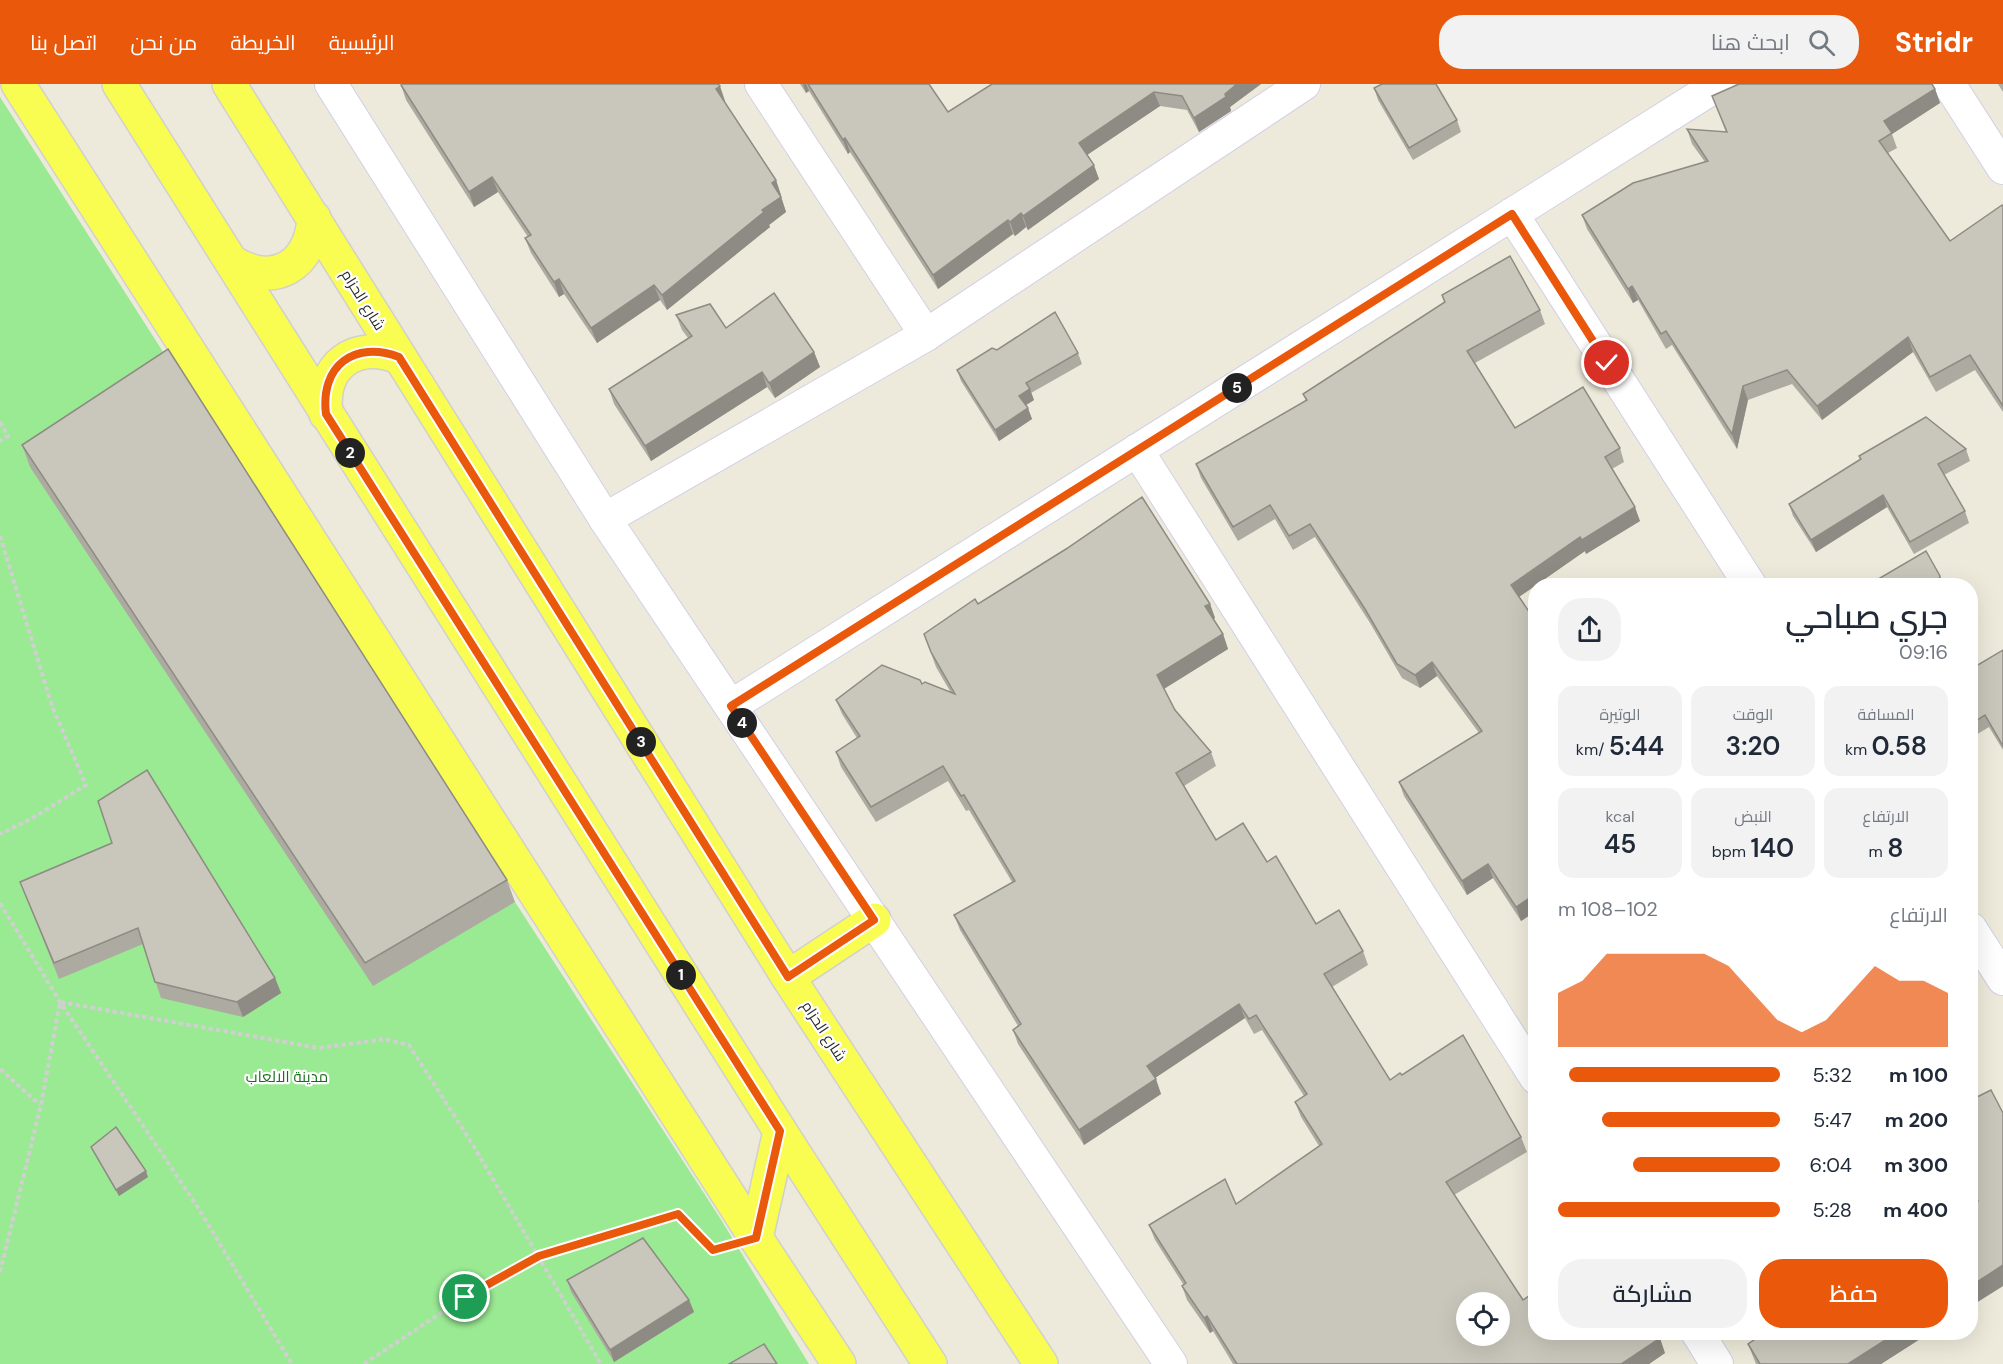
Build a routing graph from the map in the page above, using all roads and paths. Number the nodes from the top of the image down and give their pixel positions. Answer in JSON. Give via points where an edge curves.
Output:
{"nodes":[{"id":1,"x":18,"y":84,"type":"edge"},
{"id":2,"x":119,"y":84,"type":"edge"},
{"id":3,"x":229,"y":84,"type":"edge"},
{"id":4,"x":331,"y":84,"type":"edge"},
{"id":5,"x":760,"y":84,"type":"edge"},
{"id":6,"x":1304,"y":84,"type":"edge"},
{"id":7,"x":1719,"y":84,"type":"edge"},
{"id":8,"x":1949,"y":84,"type":"edge"},
{"id":9,"x":2003,"y":168,"type":"edge"},
{"id":10,"x":1512,"y":214,"type":"junction"},
{"id":11,"x":314,"y":218,"type":"junction"},
{"id":12,"x":232,"y":262,"type":"junction"},
{"id":13,"x":926,"y":335,"type":"junction"},
{"id":14,"x":399,"y":357,"type":"junction"},
{"id":15,"x":326,"y":414,"type":"junction"},
{"id":16,"x":0,"y":422,"type":"edge"},
{"id":17,"x":0,"y":441,"type":"edge"},
{"id":18,"x":1137,"y":450,"type":"junction"},
{"id":19,"x":605,"y":519,"type":"junction"},
{"id":20,"x":0,"y":536,"type":"edge"},
{"id":21,"x":1746,"y":578,"type":"edge"},
{"id":22,"x":731,"y":706,"type":"junction"},
{"id":23,"x":0,"y":834,"type":"edge"},
{"id":24,"x":0,"y":903,"type":"edge"},
{"id":25,"x":874,"y":920,"type":"junction"},
{"id":26,"x":1978,"y":940,"type":"edge"},
{"id":27,"x":788,"y":977,"type":"junction"},
{"id":28,"x":2003,"y":979,"type":"edge"},
{"id":29,"x":60,"y":1002,"type":"junction"},
{"id":30,"x":1528,"y":1065,"type":"edge"},
{"id":31,"x":0,"y":1069,"type":"edge"},
{"id":32,"x":41,"y":1105,"type":"junction"},
{"id":33,"x":780,"y":1131,"type":"junction"},
{"id":34,"x":756,"y":1238,"type":"junction"},
{"id":35,"x":539,"y":1256,"type":"junction"},
{"id":36,"x":0,"y":1272,"type":"edge"},
{"id":37,"x":1702,"y":1340,"type":"edge"},
{"id":38,"x":292,"y":1364,"type":"edge"},
{"id":39,"x":364,"y":1364,"type":"edge"},
{"id":40,"x":601,"y":1364,"type":"edge"},
{"id":41,"x":840,"y":1364,"type":"edge"},
{"id":42,"x":930,"y":1364,"type":"edge"},
{"id":43,"x":1041,"y":1364,"type":"edge"},
{"id":44,"x":1171,"y":1364,"type":"edge"},
{"id":45,"x":1717,"y":1364,"type":"edge"}],
"edges":[{"from":1,"to":34,"type":"main road"},
{"from":2,"to":12,"type":"main road"},
{"from":3,"to":11,"type":"main road","name":"شارع الحزام"},
{"from":4,"to":19,"type":"street"},
{"from":5,"to":13,"type":"street"},
{"from":6,"to":13,"type":"street"},
{"from":7,"to":10,"type":"street"},
{"from":8,"to":9,"type":"street"},
{"from":10,"to":18,"type":"street"},
{"from":10,"to":21,"type":"street"},
{"from":11,"to":12,"type":"main road","via":[[308,247],[288,268],[259,273]]},
{"from":11,"to":14,"type":"main road","name":"شارع الحزام"},
{"from":12,"to":15,"type":"main road"},
{"from":13,"to":19,"type":"street"},
{"from":14,"to":15,"type":"main road","via":[[371,350],[344,361],[327,384]]},
{"from":14,"to":27,"type":"main road","name":"شارع الحزام"},
{"from":15,"to":33,"type":"main road"},
{"from":16,"to":17,"type":"path","via":[[8,436]]},
{"from":18,"to":22,"type":"street"},
{"from":18,"to":30,"type":"street"},
{"from":19,"to":22,"type":"street"},
{"from":20,"to":23,"type":"path","via":[[52,706],[86,785]]},
{"from":22,"to":25,"type":"street"},
{"from":24,"to":29,"type":"path"},
{"from":25,"to":27,"type":"main road"},
{"from":25,"to":44,"type":"street"},
{"from":26,"to":28,"type":"street"},
{"from":27,"to":43,"type":"main road","name":"شارع الحزام"},
{"from":29,"to":32,"type":"path"},
{"from":29,"to":35,"type":"path","via":[[319,1048],[385,1039],[408,1045]]},
{"from":29,"to":38,"type":"path","via":[[197,1206]]},
{"from":31,"to":32,"type":"path"},
{"from":32,"to":36,"type":"path"},
{"from":33,"to":34,"type":"main road"},
{"from":33,"to":42,"type":"main road"},
{"from":34,"to":35,"type":"path","via":[[713,1250],[678,1214]]},
{"from":34,"to":41,"type":"main road"},
{"from":35,"to":39,"type":"path","via":[[465,1297]]},
{"from":35,"to":40,"type":"path"},
{"from":37,"to":45,"type":"street"}]}
